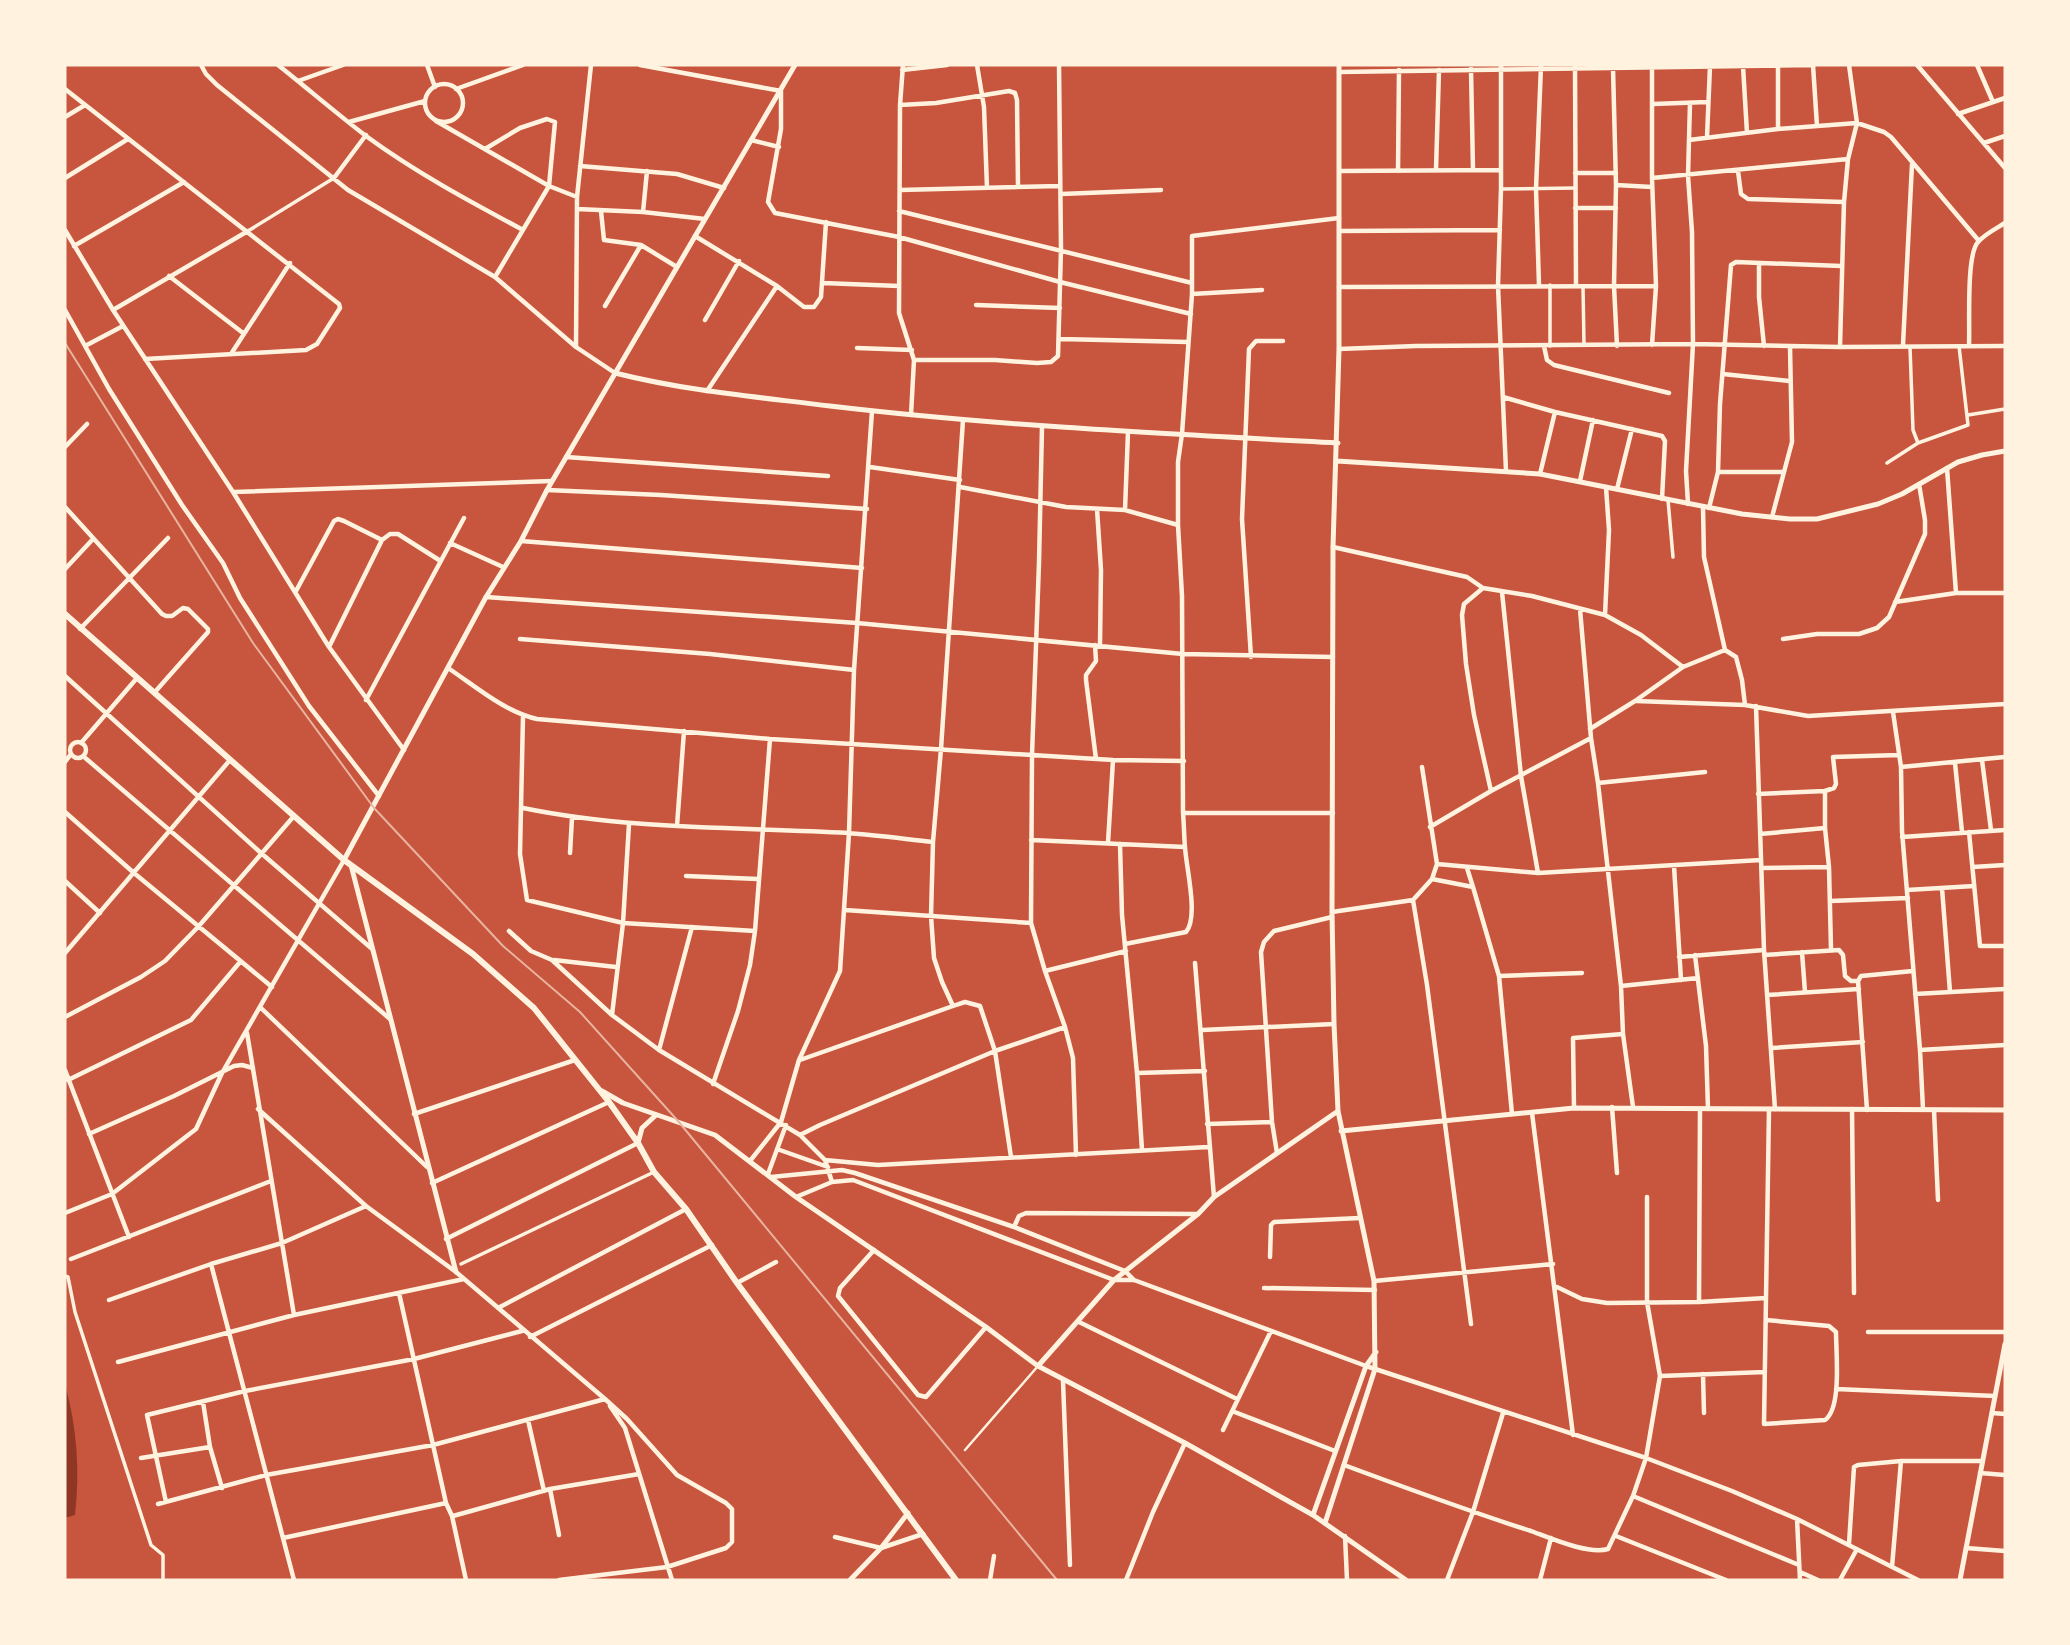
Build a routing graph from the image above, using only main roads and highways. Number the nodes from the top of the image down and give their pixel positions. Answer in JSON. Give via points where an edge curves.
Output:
{"nodes":[{"id":1,"x":65,"y":614,"type":"edge"},
{"id":2,"x":956,"y":1580,"type":"edge"}],
"edges":[{"from":1,"to":2,"type":"main road","via":[[348,862],[523,996],[609,1102],[654,1172],[686,1209]]}]}
